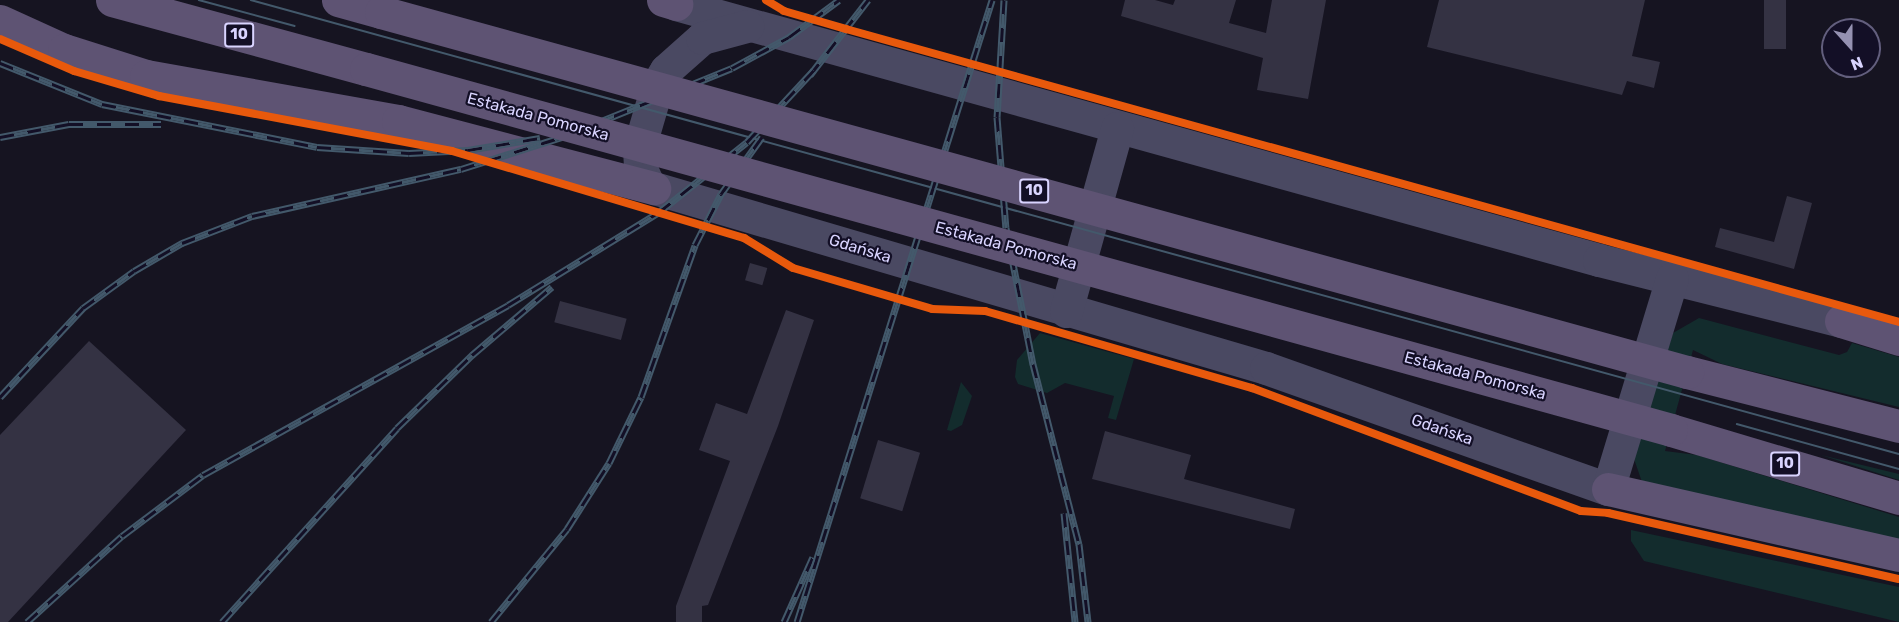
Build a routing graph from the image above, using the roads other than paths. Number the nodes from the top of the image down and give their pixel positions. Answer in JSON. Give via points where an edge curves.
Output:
{"nodes":[{"id":1,"x":112,"y":0,"type":"edge"},
{"id":2,"x":338,"y":0,"type":"edge"},
{"id":3,"x":669,"y":2,"type":"edge"},
{"id":4,"x":0,"y":21,"type":"edge"},
{"id":5,"x":749,"y":26,"type":"junction"},
{"id":6,"x":1117,"y":128,"type":"junction"},
{"id":7,"x":651,"y":187,"type":"junction"},
{"id":8,"x":1672,"y":279,"type":"junction"},
{"id":9,"x":1066,"y":311,"type":"junction"},
{"id":10,"x":1841,"y":321,"type":"joint"},
{"id":11,"x":1899,"y":339,"type":"edge"},
{"id":12,"x":1899,"y":426,"type":"edge"},
{"id":13,"x":1608,"y":489,"type":"junction"},
{"id":14,"x":1899,"y":498,"type":"edge"},
{"id":15,"x":1899,"y":555,"type":"edge"}],
"edges":[{"from":1,"to":14,"type":"main road","name":"Estakada Pomorska","number":"10","bridge":true,"via":[[1671,430]]},
{"from":2,"to":12,"type":"main road","number":"10","bridge":true,"via":[[1687,372]]},
{"from":3,"to":5,"type":"street"},
{"from":4,"to":7,"type":"main road","via":[[64,50],[136,73],[399,121]]},
{"from":5,"to":6,"type":"street"},
{"from":5,"to":7,"type":"street","via":[[702,38],[666,70],[658,83],[639,148],[640,167]]},
{"from":6,"to":8,"type":"street"},
{"from":6,"to":9,"type":"street"},
{"from":7,"to":9,"type":"street","name":"Gdańska"},
{"from":8,"to":10,"type":"street"},
{"from":8,"to":13,"type":"street"},
{"from":9,"to":13,"type":"street","name":"Gdańska","via":[[1266,368]]},
{"from":10,"to":11,"type":"main road"},
{"from":13,"to":15,"type":"main road"}]}
